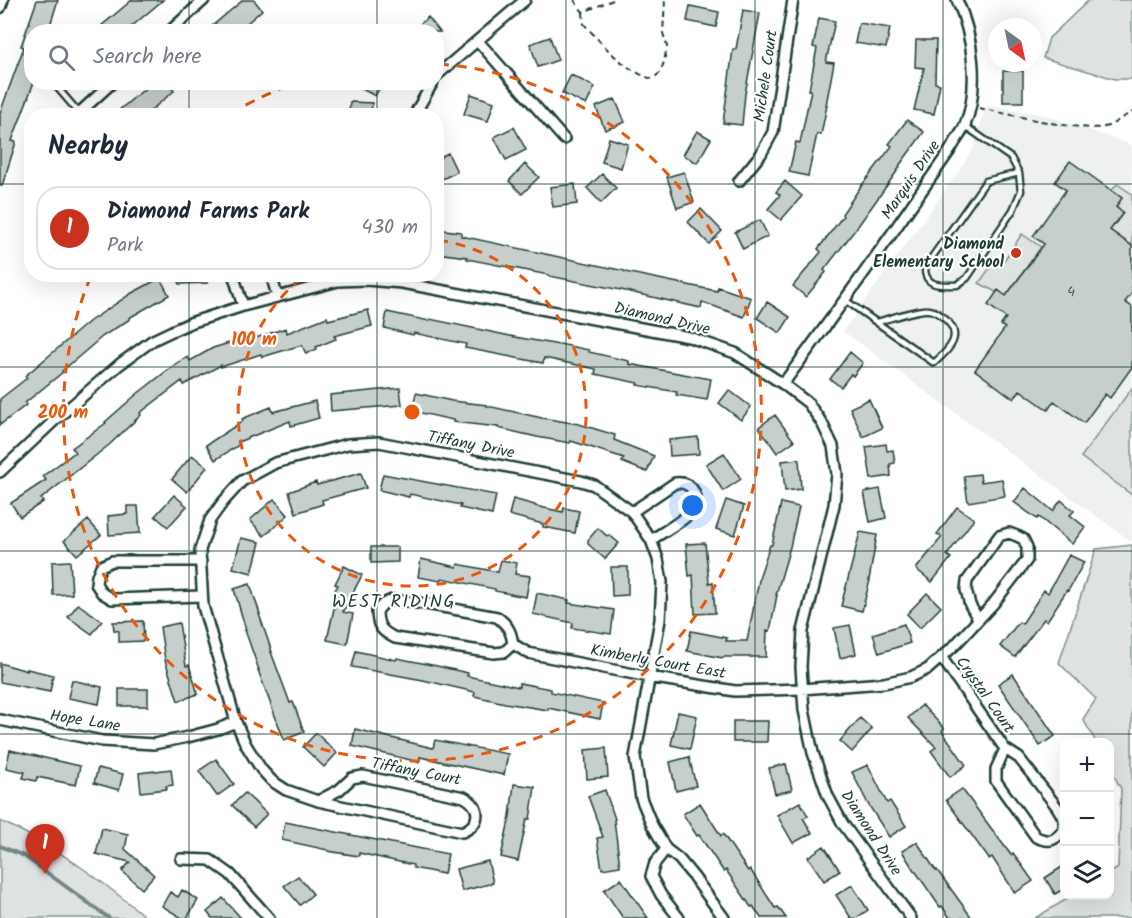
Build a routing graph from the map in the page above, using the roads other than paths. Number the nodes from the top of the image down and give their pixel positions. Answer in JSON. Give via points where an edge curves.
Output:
{"nodes":[{"id":1,"x":3,"y":0,"type":"edge"},
{"id":2,"x":204,"y":0,"type":"edge"},
{"id":3,"x":525,"y":0,"type":"edge"},
{"id":4,"x":793,"y":0,"type":"edge"},
{"id":5,"x":957,"y":0,"type":"edge"},
{"id":6,"x":0,"y":8,"type":"edge"},
{"id":7,"x":178,"y":24,"type":"edge"},
{"id":8,"x":478,"y":41,"type":"junction"},
{"id":9,"x":444,"y":69,"type":"edge"},
{"id":10,"x":59,"y":90,"type":"edge"},
{"id":11,"x":105,"y":90,"type":"edge"},
{"id":12,"x":428,"y":90,"type":"edge"},
{"id":13,"x":75,"y":108,"type":"edge"},
{"id":14,"x":86,"y":108,"type":"edge"},
{"id":15,"x":418,"y":108,"type":"edge"},
{"id":16,"x":965,"y":126,"type":"junction"},
{"id":17,"x":564,"y":139,"type":"dead end"},
{"id":18,"x":1018,"y":173,"type":"junction"},
{"id":19,"x":739,"y":181,"type":"dead end"},
{"id":20,"x":236,"y":282,"type":"edge"},
{"id":21,"x":273,"y":282,"type":"edge"},
{"id":22,"x":338,"y":282,"type":"edge"},
{"id":23,"x":390,"y":282,"type":"edge"},
{"id":24,"x":277,"y":296,"type":"junction"},
{"id":25,"x":845,"y":300,"type":"junction"},
{"id":26,"x":243,"y":306,"type":"junction"},
{"id":27,"x":877,"y":322,"type":"junction"},
{"id":28,"x":783,"y":384,"type":"junction"},
{"id":29,"x":0,"y":472,"type":"edge"},
{"id":30,"x":632,"y":512,"type":"junction"},
{"id":31,"x":651,"y":540,"type":"junction"},
{"id":32,"x":201,"y":561,"type":"junction"},
{"id":33,"x":202,"y":596,"type":"junction"},
{"id":34,"x":978,"y":619,"type":"junction"},
{"id":35,"x":513,"y":644,"type":"junction"},
{"id":36,"x":942,"y":658,"type":"junction"},
{"id":37,"x":649,"y":677,"type":"junction"},
{"id":38,"x":801,"y":689,"type":"junction"},
{"id":39,"x":0,"y":720,"type":"edge"},
{"id":40,"x":236,"y":722,"type":"junction"},
{"id":41,"x":1005,"y":749,"type":"junction"},
{"id":42,"x":318,"y":801,"type":"junction"},
{"id":43,"x":1060,"y":812,"type":"edge"},
{"id":44,"x":1060,"y":834,"type":"edge"},
{"id":45,"x":666,"y":849,"type":"junction"},
{"id":46,"x":181,"y":858,"type":"dead end"},
{"id":47,"x":269,"y":918,"type":"edge"},
{"id":48,"x":679,"y":918,"type":"edge"},
{"id":49,"x":724,"y":918,"type":"edge"},
{"id":50,"x":910,"y":918,"type":"edge"}],
"edges":[{"from":1,"to":6,"type":"street"},
{"from":2,"to":7,"type":"street"},
{"from":3,"to":8,"type":"street"},
{"from":4,"to":19,"type":"street","name":"Michele Court","via":[[773,132]]},
{"from":5,"to":16,"type":"street","name":"Marquis Drive","via":[[972,61],[973,86]]},
{"from":8,"to":9,"type":"street"},
{"from":8,"to":17,"type":"street"},
{"from":10,"to":13,"type":"lane"},
{"from":11,"to":14,"type":"street"},
{"from":12,"to":15,"type":"street"},
{"from":16,"to":18,"type":"lane","via":[[1011,158]]},
{"from":16,"to":25,"type":"street","name":"Marquis Drive"},
{"from":18,"to":18,"type":"lane","via":[[986,181],[925,267],[928,281],[957,285],[967,278],[1013,210],[1021,191]]},
{"from":20,"to":26,"type":"street"},
{"from":21,"to":24,"type":"street"},
{"from":22,"to":24,"type":"street","name":"Diamond Drive"},
{"from":23,"to":28,"type":"street","name":"Diamond Drive","via":[[689,337],[735,353]]},
{"from":24,"to":26,"type":"street","name":"Diamond Drive"},
{"from":25,"to":27,"type":"lane"},
{"from":25,"to":28,"type":"street","name":"Marquis Drive"},
{"from":26,"to":29,"type":"street","name":"Diamond Drive","via":[[153,340],[55,420]]},
{"from":27,"to":27,"type":"lane","via":[[934,363],[948,351],[953,340],[954,330],[949,321],[936,311],[924,310]]},
{"from":28,"to":38,"type":"street","name":"Diamond Drive","via":[[808,404],[822,423],[833,446],[837,474],[834,505],[803,631]]},
{"from":30,"to":31,"type":"street","name":"Tiffany Drive"},
{"from":30,"to":31,"type":"street","via":[[675,483],[691,487],[696,505],[690,514]]},
{"from":30,"to":32,"type":"street","name":"Tiffany Drive","via":[[594,485],[581,481],[379,442],[348,444],[274,464],[242,481],[210,520],[200,550]]},
{"from":31,"to":37,"type":"street","name":"Tiffany Drive","via":[[662,582],[660,620]]},
{"from":32,"to":33,"type":"street","name":"Tiffany Drive"},
{"from":32,"to":33,"type":"street","via":[[112,561],[101,566],[96,584],[112,599]]},
{"from":33,"to":40,"type":"street","name":"Tiffany Drive"},
{"from":34,"to":34,"type":"street","name":"Kimberly Court East","via":[[1027,560],[1028,547],[1023,539],[1009,533],[999,536],[967,581],[970,605]]},
{"from":34,"to":36,"type":"street","name":"Kimberly Court East"},
{"from":35,"to":35,"type":"street","via":[[511,632],[497,617],[392,600],[377,611],[377,623],[394,638],[494,653],[504,652]]},
{"from":35,"to":37,"type":"street","name":"Kimberly Court East","via":[[528,653]]},
{"from":36,"to":38,"type":"street","name":"Kimberly Court East","via":[[911,677],[884,683]]},
{"from":36,"to":41,"type":"street","name":"Crystal Court"},
{"from":37,"to":38,"type":"street","name":"Kimberly Court East","via":[[735,691]]},
{"from":37,"to":45,"type":"street","name":"Tiffany Drive","via":[[635,757],[641,798]]},
{"from":38,"to":50,"type":"street","name":"Diamond Drive","via":[[813,753],[828,796],[843,824]]},
{"from":39,"to":40,"type":"street","name":"Hope Lane","via":[[102,741],[154,744]]},
{"from":40,"to":42,"type":"street","name":"Tiffany Court","via":[[246,745],[272,781]]},
{"from":41,"to":43,"type":"street","name":"Crystal Court","via":[[1019,758]]},
{"from":41,"to":44,"type":"street","name":"Crystal Court","via":[[996,769],[996,781],[1036,837],[1055,840]]},
{"from":42,"to":42,"type":"street","name":"Tiffany Court","via":[[462,832],[477,819],[477,809],[464,796],[363,776],[352,778]]},
{"from":45,"to":48,"type":"street","via":[[651,876]]},
{"from":45,"to":49,"type":"street","name":"Tiffany Drive","via":[[679,859]]},
{"from":46,"to":47,"type":"street","via":[[217,865]]}]}
